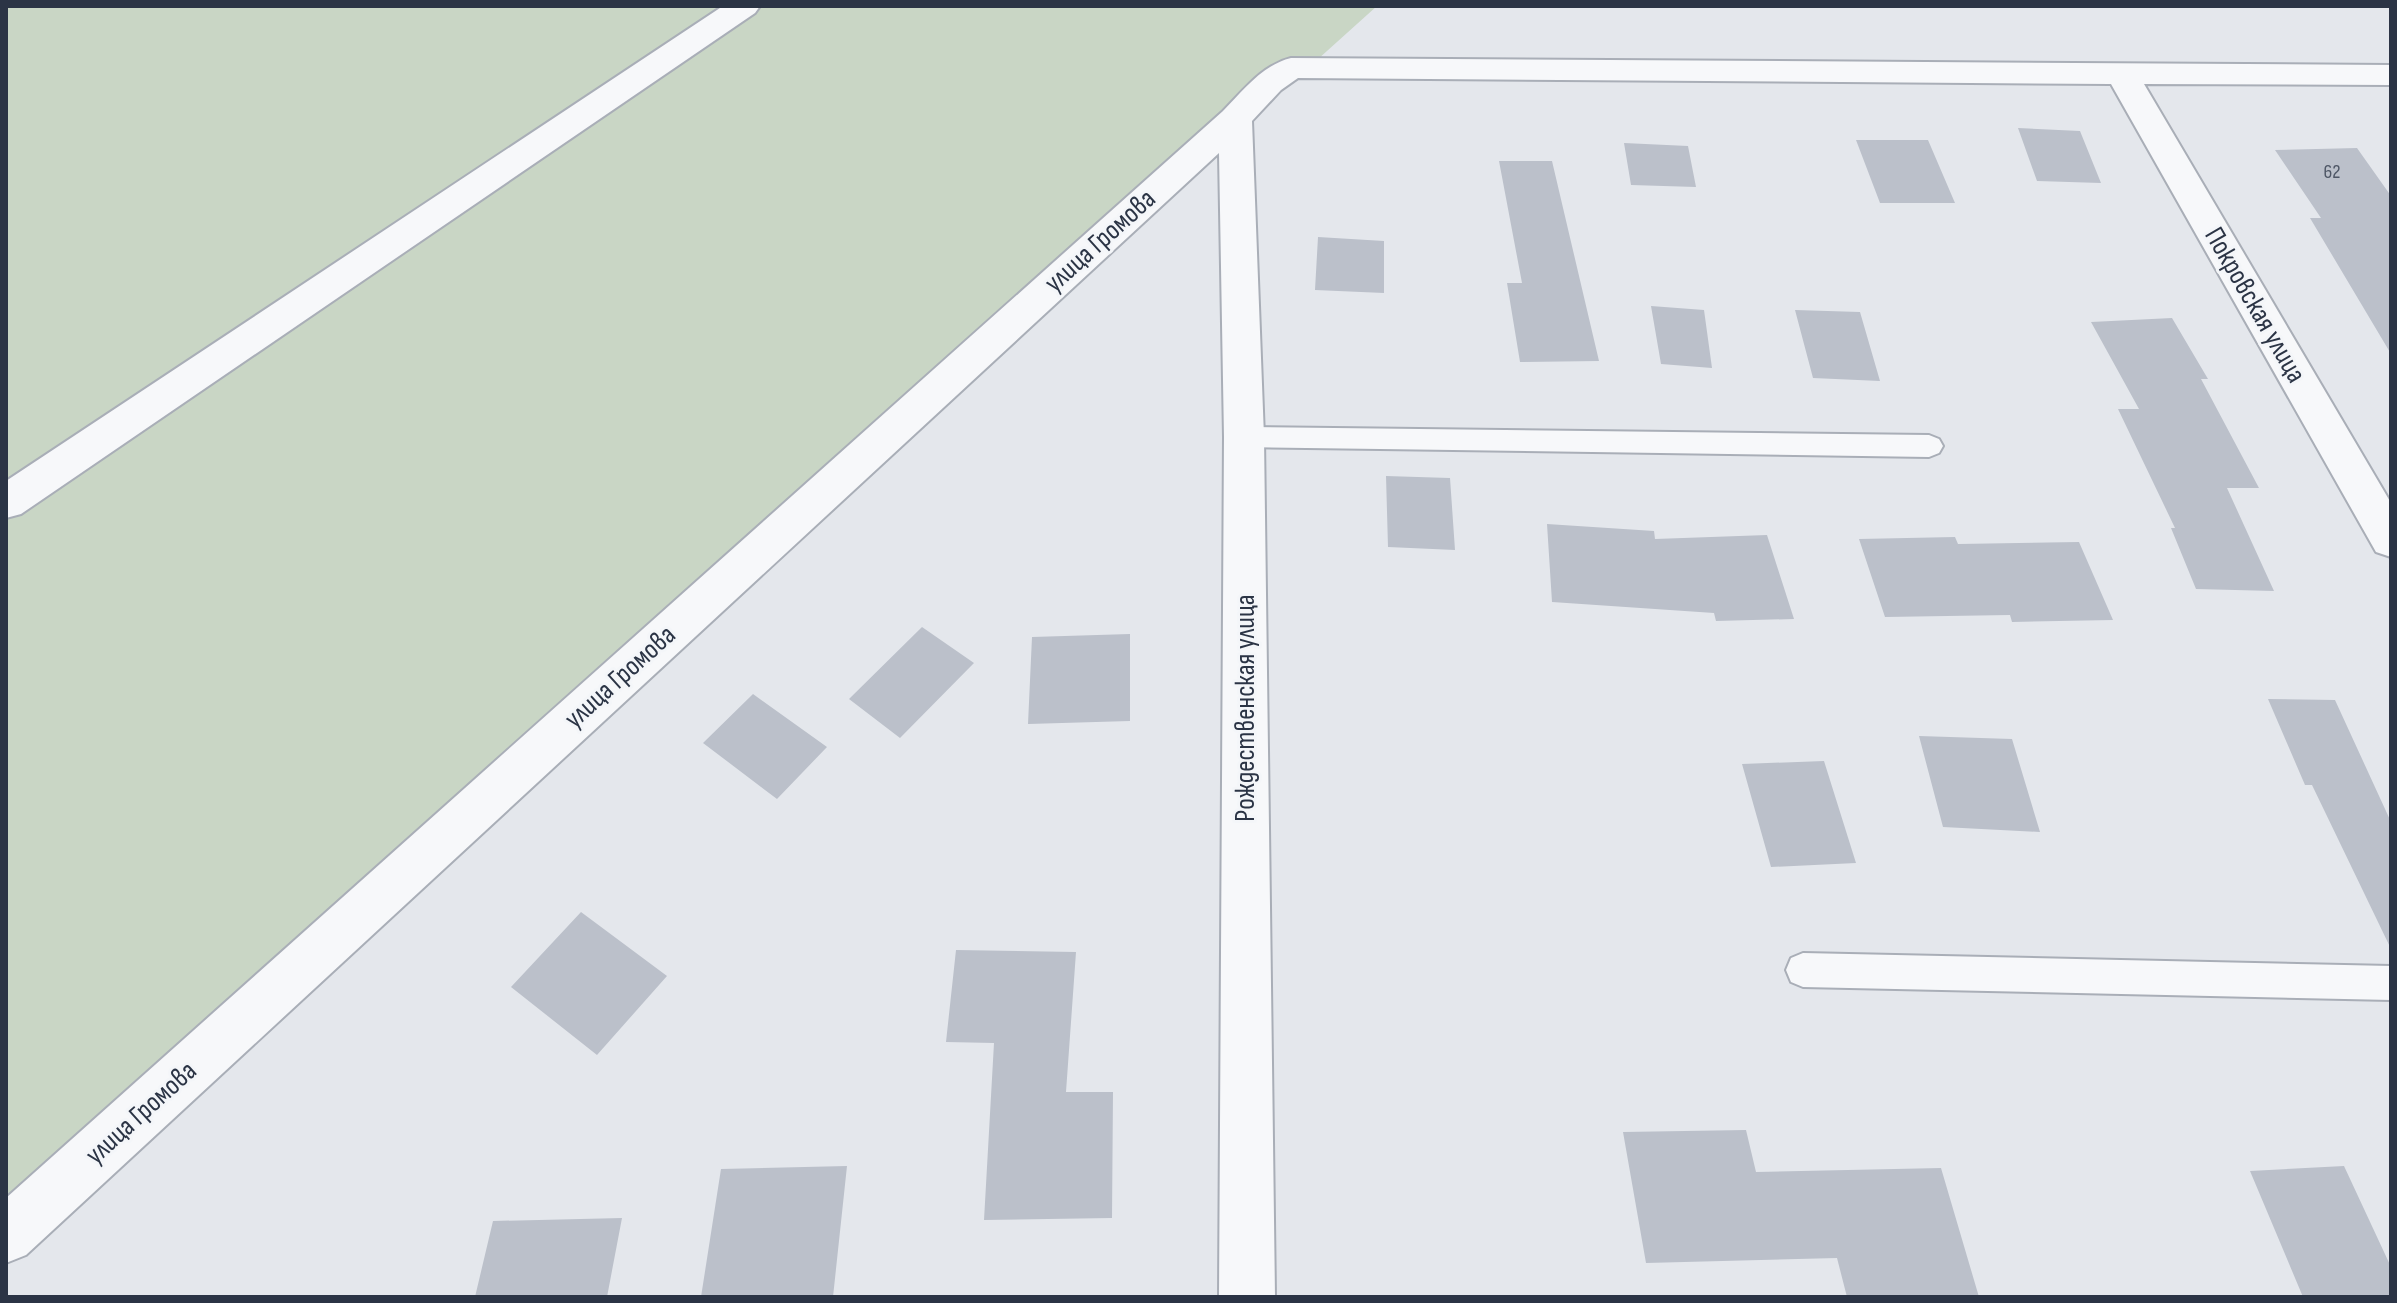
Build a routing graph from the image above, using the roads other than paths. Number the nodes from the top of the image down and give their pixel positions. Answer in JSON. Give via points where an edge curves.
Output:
{"nodes":[{"id":1,"x":744,"y":6,"type":"edge"},
{"id":2,"x":2120,"y":71,"type":"junction"},
{"id":3,"x":2391,"y":75,"type":"edge"},
{"id":4,"x":1235,"y":119,"type":"junction"},
{"id":5,"x":1244,"y":437,"type":"junction"},
{"id":6,"x":1929,"y":446,"type":"dead end"},
{"id":7,"x":6,"y":502,"type":"edge"},
{"id":8,"x":2391,"y":540,"type":"edge"},
{"id":9,"x":1803,"y":970,"type":"dead end"},
{"id":10,"x":2391,"y":983,"type":"edge"},
{"id":11,"x":6,"y":1235,"type":"edge"},
{"id":12,"x":1247,"y":1297,"type":"edge"}],
"edges":[{"from":1,"to":7,"type":"street"},
{"from":2,"to":3,"type":"street","name":"улица Громова"},
{"from":2,"to":4,"type":"street","name":"улица Громова","via":[[1291,68]]},
{"from":2,"to":8,"type":"street","name":"Покровская улица"},
{"from":4,"to":5,"type":"street","name":"Рождественская улица"},
{"from":4,"to":11,"type":"street","name":"улица Громова"},
{"from":5,"to":6,"type":"lane"},
{"from":5,"to":12,"type":"street","name":"Рождественская улица"},
{"from":9,"to":10,"type":"lane"}]}
